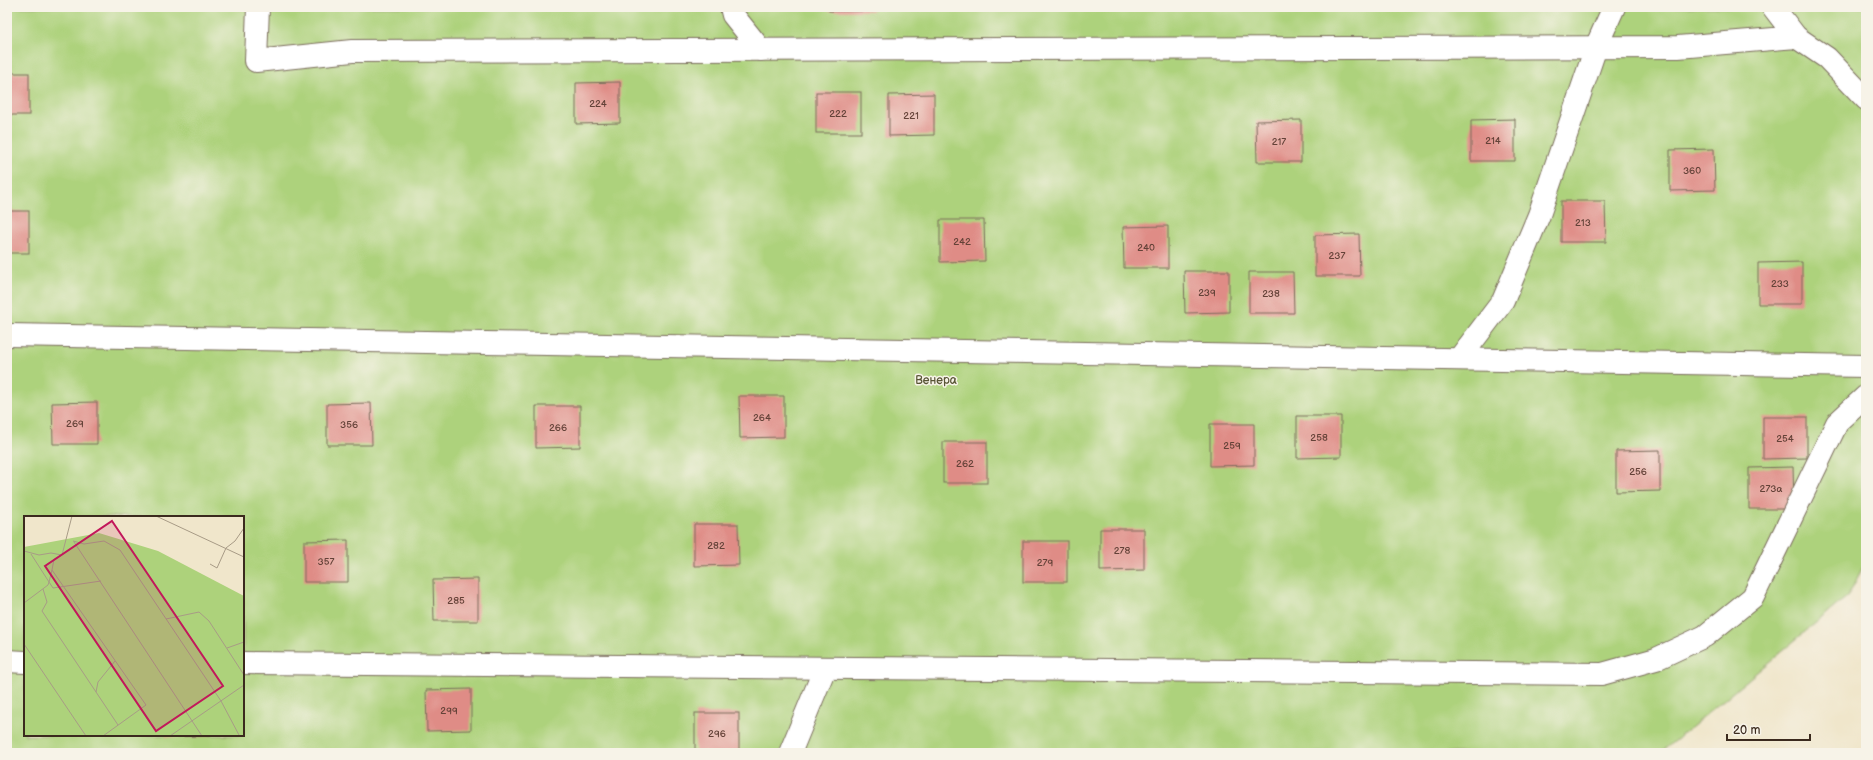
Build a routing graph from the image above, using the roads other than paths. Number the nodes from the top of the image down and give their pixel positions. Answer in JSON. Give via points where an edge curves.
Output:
{"nodes":[{"id":1,"x":258,"y":7,"type":"edge"},
{"id":2,"x":731,"y":7,"type":"edge"},
{"id":3,"x":1614,"y":7,"type":"edge"},
{"id":4,"x":1773,"y":7,"type":"edge"},
{"id":5,"x":1796,"y":37,"type":"junction"},
{"id":6,"x":1596,"y":47,"type":"junction"},
{"id":7,"x":761,"y":50,"type":"junction"},
{"id":8,"x":1866,"y":99,"type":"edge"},
{"id":9,"x":7,"y":335,"type":"edge"},
{"id":10,"x":1459,"y":359,"type":"junction"},
{"id":11,"x":1866,"y":366,"type":"edge"},
{"id":12,"x":1866,"y":396,"type":"edge"},
{"id":13,"x":7,"y":661,"type":"edge"},
{"id":14,"x":24,"y":662,"type":"edge"},
{"id":15,"x":244,"y":663,"type":"edge"},
{"id":16,"x":825,"y":668,"type":"junction"},
{"id":17,"x":790,"y":753,"type":"edge"}],
"edges":[{"from":1,"to":7,"type":"street","via":[[256,61],[352,51]]},
{"from":2,"to":7,"type":"street","via":[[733,15]]},
{"from":3,"to":6,"type":"street"},
{"from":4,"to":5,"type":"street"},
{"from":5,"to":6,"type":"street","via":[[1678,47]]},
{"from":5,"to":8,"type":"street","via":[[1827,58]]},
{"from":6,"to":7,"type":"street"},
{"from":6,"to":10,"type":"street","via":[[1539,214],[1503,302]]},
{"from":9,"to":10,"type":"street"},
{"from":10,"to":11,"type":"street"},
{"from":12,"to":16,"type":"street","via":[[1837,423],[1753,597],[1705,636],[1656,659],[1602,674]]},
{"from":13,"to":14,"type":"street"},
{"from":15,"to":16,"type":"street"},
{"from":16,"to":17,"type":"street"}]}
